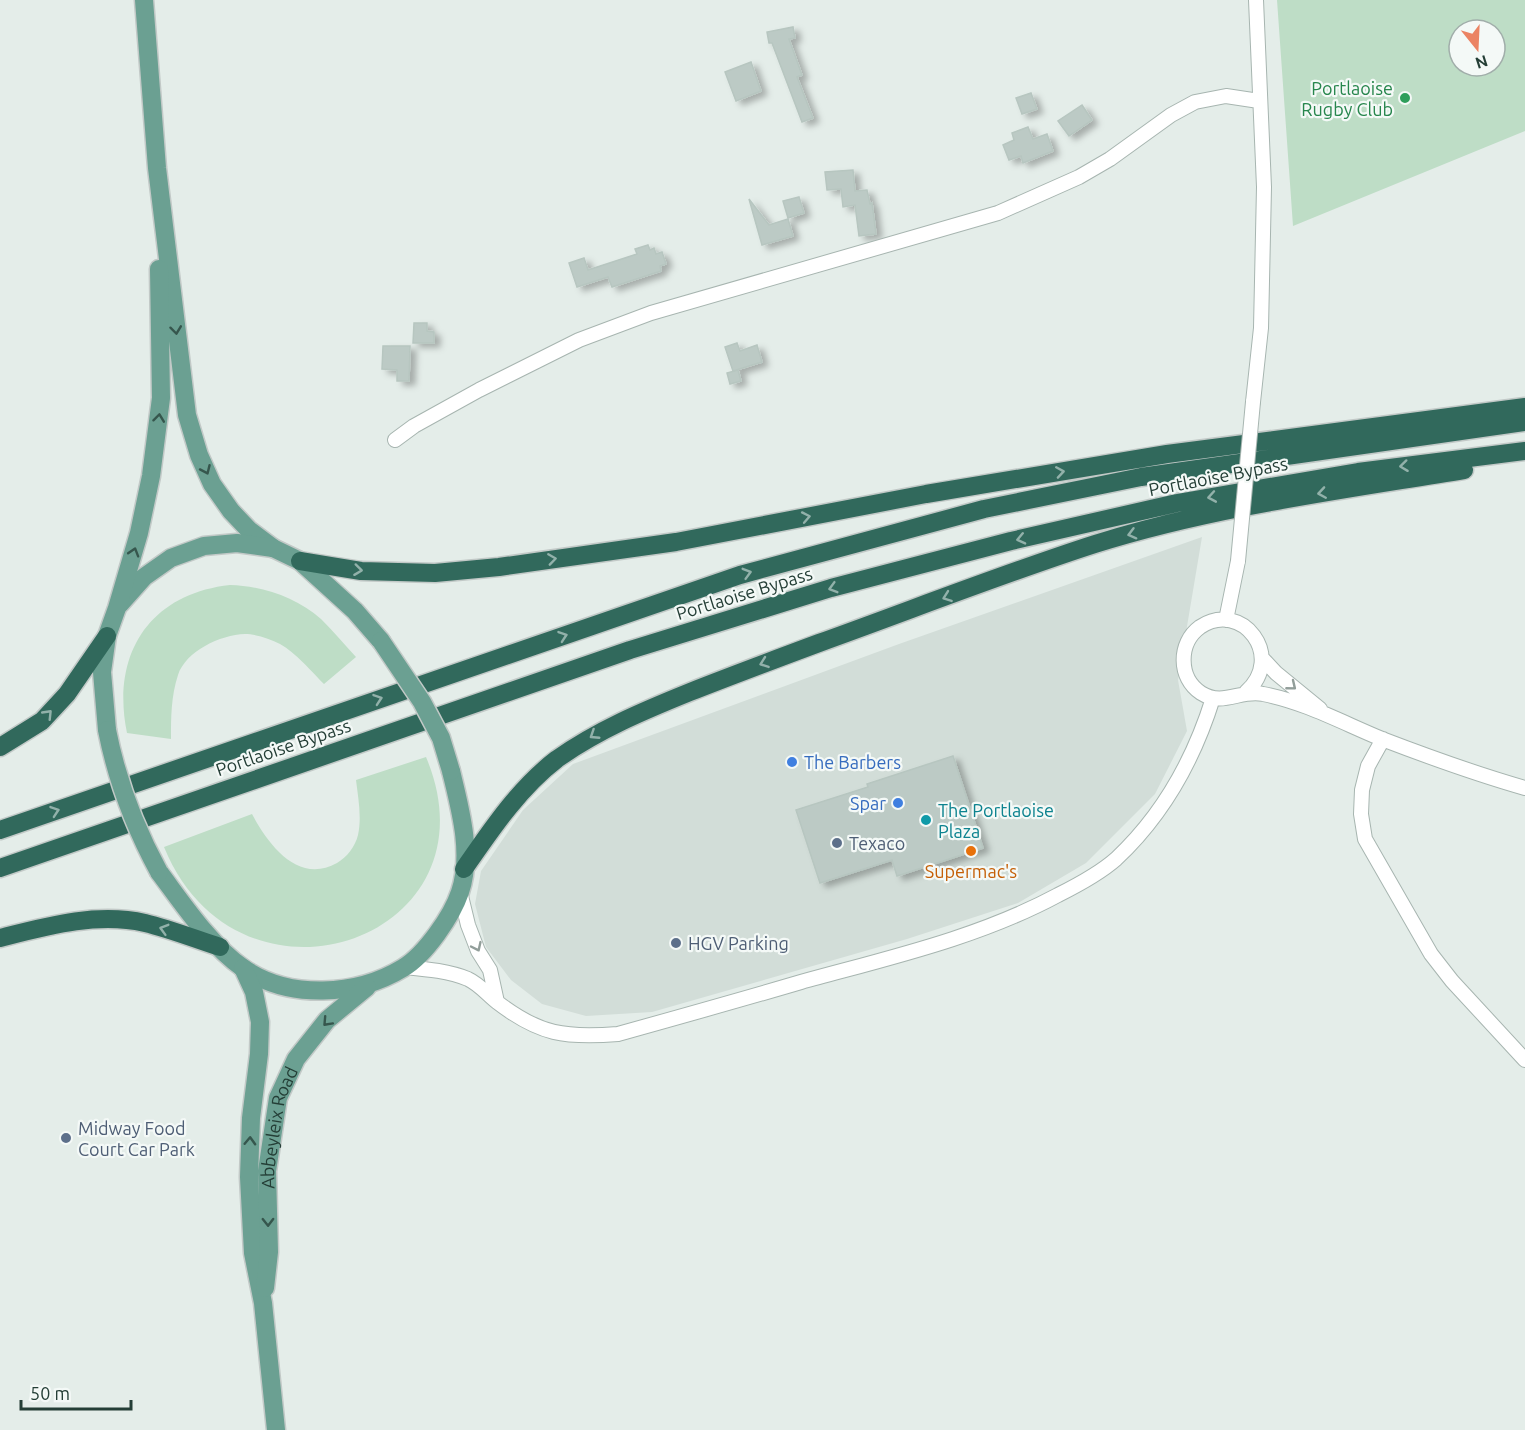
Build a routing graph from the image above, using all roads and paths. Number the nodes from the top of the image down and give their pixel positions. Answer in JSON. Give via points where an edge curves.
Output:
{"nodes":[{"id":1,"x":144,"y":0,"type":"edge"},
{"id":2,"x":1256,"y":0,"type":"edge"},
{"id":3,"x":1259,"y":101,"type":"junction"},
{"id":4,"x":157,"y":168,"type":"junction"},
{"id":5,"x":1525,"y":407,"type":"edge"},
{"id":6,"x":1525,"y":422,"type":"edge"},
{"id":7,"x":395,"y":440,"type":"dead end"},
{"id":8,"x":1525,"y":451,"type":"edge"},
{"id":9,"x":1525,"y":460,"type":"edge"},
{"id":10,"x":273,"y":548,"type":"junction"},
{"id":11,"x":300,"y":561,"type":"junction"},
{"id":12,"x":117,"y":608,"type":"junction"},
{"id":13,"x":1226,"y":620,"type":"junction"},
{"id":14,"x":107,"y":636,"type":"junction"},
{"id":15,"x":1263,"y":658,"type":"junction"},
{"id":16,"x":1246,"y":692,"type":"junction"},
{"id":17,"x":1213,"y":698,"type":"junction"},
{"id":18,"x":1324,"y":713,"type":"junction"},
{"id":19,"x":1383,"y":739,"type":"junction"},
{"id":20,"x":0,"y":747,"type":"edge"},
{"id":21,"x":1525,"y":788,"type":"edge"},
{"id":22,"x":0,"y":831,"type":"edge"},
{"id":23,"x":0,"y":868,"type":"edge"},
{"id":24,"x":464,"y":869,"type":"junction"},
{"id":25,"x":460,"y":892,"type":"junction"},
{"id":26,"x":0,"y":938,"type":"edge"},
{"id":27,"x":220,"y":947,"type":"junction"},
{"id":28,"x":405,"y":967,"type":"junction"},
{"id":29,"x":243,"y":968,"type":"junction"},
{"id":30,"x":371,"y":984,"type":"junction"},
{"id":31,"x":497,"y":1002,"type":"junction"},
{"id":32,"x":1525,"y":1060,"type":"edge"},
{"id":33,"x":263,"y":1303,"type":"junction"},
{"id":34,"x":276,"y":1430,"type":"edge"}],
"edges":[{"from":1,"to":4,"type":"main road"},
{"from":2,"to":3,"type":"street"},
{"from":3,"to":7,"type":"street","via":[[1226,96],[1195,102],[1079,177],[998,213],[651,313],[579,340],[479,390]]},
{"from":3,"to":13,"type":"street","bridge":true,"via":[[1264,187],[1261,328],[1238,561]]},
{"from":4,"to":10,"type":"main road","one_way":true,"via":[[187,415],[199,455],[212,484],[231,510]]},
{"from":12,"to":4,"type":"main road","one_way":true,"via":[[140,533],[161,398]]},
{"from":11,"to":5,"type":"highway","one_way":true,"via":[[361,571],[435,573],[499,567],[676,542],[926,494],[1167,454]]},
{"from":22,"to":6,"type":"highway","name":"Portlaoise Bypass","one_way":true,"via":[[740,575],[984,509],[1141,477]]},
{"from":8,"to":23,"type":"highway","name":"Portlaoise Bypass","one_way":true,"via":[[1358,471],[1177,503],[831,588],[630,650]]},
{"from":9,"to":24,"type":"highway","one_way":true,"via":[[1300,497],[1096,544],[751,668],[603,730],[556,760],[519,795]]},
{"from":10,"to":11,"type":"main road"},
{"from":10,"to":12,"type":"main road","via":[[237,543],[204,546],[171,558],[144,577]]},
{"from":11,"to":24,"type":"main road","bridge":true,"via":[[355,611],[381,641],[422,702],[441,738],[461,810]]},
{"from":12,"to":14,"type":"main road"},
{"from":13,"to":15,"type":"street","via":[[1249,630]]},
{"from":13,"to":17,"type":"street","via":[[1202,627],[1190,638],[1184,654],[1189,681]]},
{"from":20,"to":14,"type":"highway","one_way":true,"via":[[42,721],[67,694]]},
{"from":14,"to":27,"type":"main road","bridge":true,"via":[[102,672],[107,730],[126,803],[159,872]]},
{"from":15,"to":16,"type":"street","via":[[1260,673]]},
{"from":15,"to":18,"type":"street","one_way":true},
{"from":16,"to":17,"type":"street","via":[[1232,698]]},
{"from":16,"to":18,"type":"street"},
{"from":17,"to":31,"type":"street","via":[[1197,747],[1141,834],[1114,861],[1030,910],[920,948],[618,1034],[554,1034]]},
{"from":18,"to":19,"type":"street"},
{"from":19,"to":21,"type":"street"},
{"from":19,"to":32,"type":"street","via":[[1368,766],[1362,790],[1365,839],[1431,954]]},
{"from":24,"to":25,"type":"main road"},
{"from":25,"to":28,"type":"main road","via":[[448,917]]},
{"from":25,"to":31,"type":"street","one_way":true,"via":[[468,926],[490,970]]},
{"from":27,"to":26,"type":"highway","one_way":true,"via":[[143,923],[100,919]]},
{"from":27,"to":29,"type":"main road"},
{"from":28,"to":30,"type":"main road"},
{"from":28,"to":31,"type":"street","via":[[441,971],[470,980]]},
{"from":29,"to":30,"type":"main road","via":[[291,987],[321,990]]},
{"from":33,"to":29,"type":"main road","name":"Abbeyleix Road","one_way":true,"via":[[253,1253],[249,1177],[260,1022],[254,992]]},
{"from":30,"to":33,"type":"main road","name":"Abbeyleix Road","one_way":true,"via":[[327,1020],[296,1059],[278,1098],[267,1171],[269,1252]]},
{"from":33,"to":34,"type":"main road","name":"Abbeyleix Road"}]}
